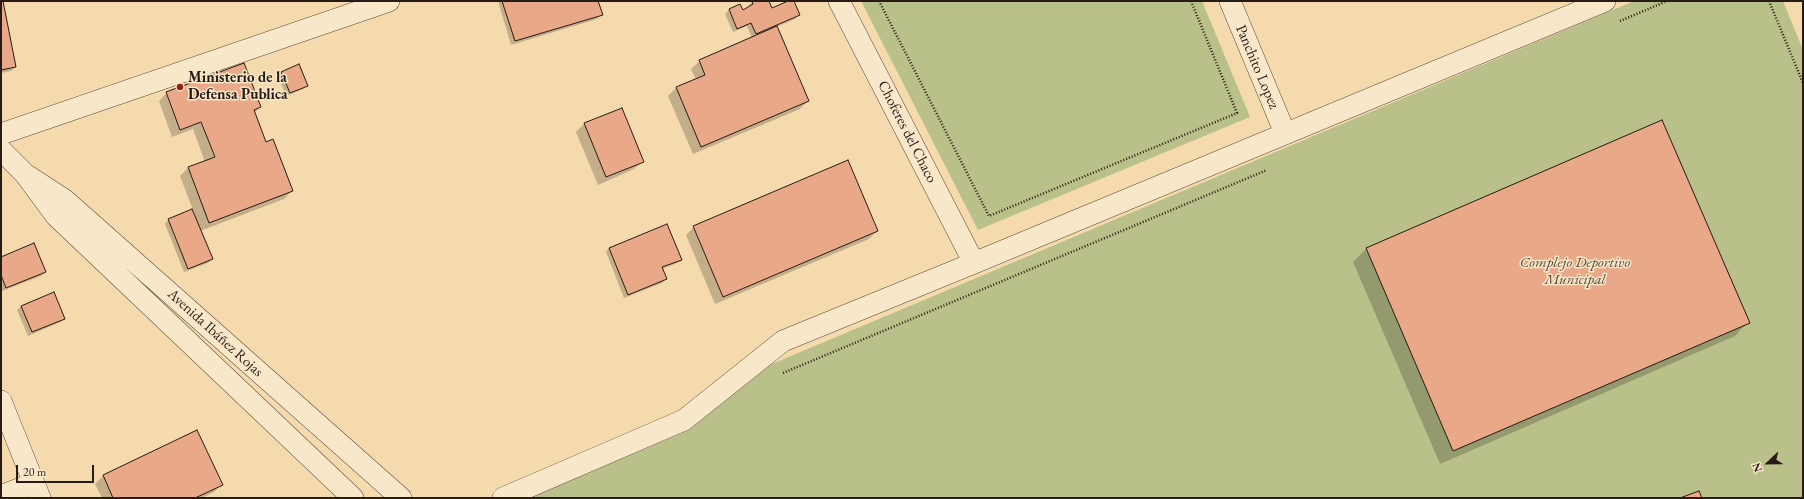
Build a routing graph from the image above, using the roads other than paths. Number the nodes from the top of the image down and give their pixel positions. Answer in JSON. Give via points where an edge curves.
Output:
{"nodes":[{"id":1,"x":389,"y":1,"type":"edge"},
{"id":2,"x":839,"y":1,"type":"edge"},
{"id":3,"x":1230,"y":1,"type":"edge"},
{"id":4,"x":1605,"y":1,"type":"edge"},
{"id":5,"x":1285,"y":133,"type":"junction"},
{"id":6,"x":1,"y":134,"type":"edge"},
{"id":7,"x":1,"y":150,"type":"edge"},
{"id":8,"x":25,"y":174,"type":"junction"},
{"id":9,"x":974,"y":263,"type":"junction"},
{"id":10,"x":1,"y":401,"type":"edge"},
{"id":11,"x":37,"y":491,"type":"edge"},
{"id":12,"x":1,"y":496,"type":"edge"},
{"id":13,"x":353,"y":498,"type":"edge"},
{"id":14,"x":401,"y":498,"type":"edge"},
{"id":15,"x":503,"y":498,"type":"edge"}],
"edges":[{"from":1,"to":6,"type":"street"},
{"from":2,"to":9,"type":"street","name":"Choferes del Chaco"},
{"from":3,"to":5,"type":"street","name":"Panchito Lopez"},
{"from":4,"to":5,"type":"street"},
{"from":5,"to":9,"type":"street"},
{"from":7,"to":8,"type":"street","name":"Avenida Ibáñez Rojas"},
{"from":8,"to":13,"type":"street","name":"Avenida Ibáñez Rojas","via":[[56,216]]},
{"from":8,"to":14,"type":"street","name":"Avenida Ibáñez Rojas","via":[[65,200]]},
{"from":9,"to":15,"type":"street","via":[[783,341],[684,420]]},
{"from":10,"to":11,"type":"street"},
{"from":11,"to":12,"type":"street"}]}
